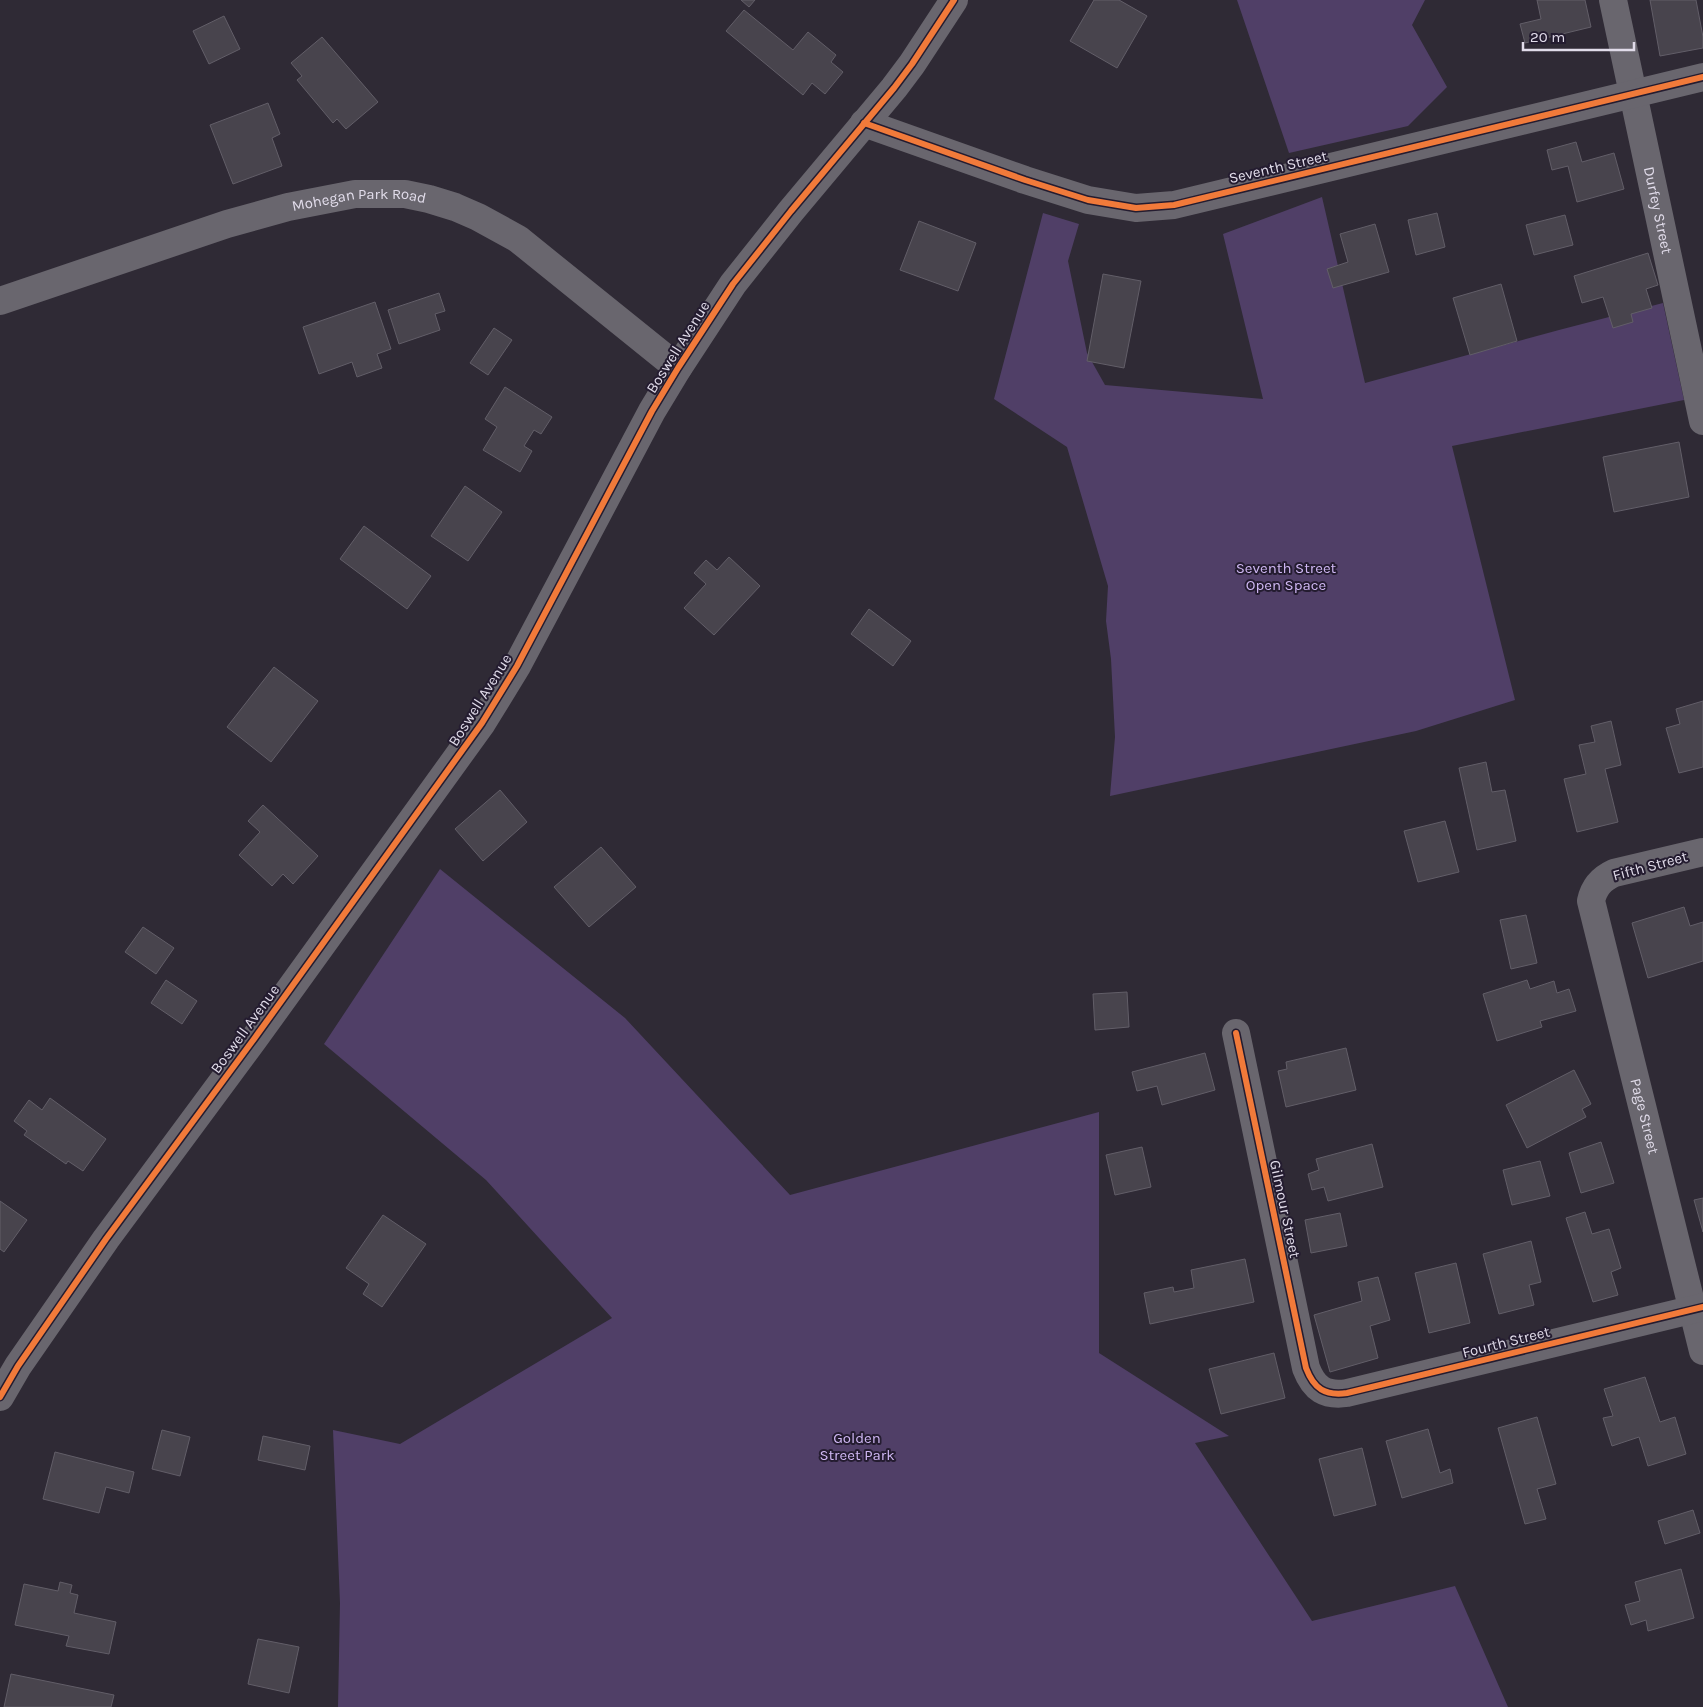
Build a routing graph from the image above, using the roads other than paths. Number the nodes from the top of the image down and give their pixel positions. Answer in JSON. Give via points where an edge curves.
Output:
{"nodes":[{"id":1,"x":954,"y":0,"type":"edge"},
{"id":2,"x":1613,"y":0,"type":"edge"},
{"id":3,"x":1703,"y":77,"type":"edge"},
{"id":4,"x":1633,"y":95,"type":"junction"},
{"id":5,"x":864,"y":123,"type":"junction"},
{"id":6,"x":0,"y":301,"type":"edge"},
{"id":7,"x":1692,"y":316,"type":"edge"},
{"id":8,"x":678,"y":368,"type":"junction"},
{"id":9,"x":1703,"y":422,"type":"edge"},
{"id":10,"x":1703,"y":852,"type":"edge"},
{"id":11,"x":1598,"y":884,"type":"joint"},
{"id":12,"x":1236,"y":1033,"type":"dead end"},
{"id":13,"x":1698,"y":1308,"type":"edge"},
{"id":14,"x":1703,"y":1351,"type":"edge"},
{"id":15,"x":3,"y":1383,"type":"edge"},
{"id":16,"x":1316,"y":1387,"type":"joint"}],
"edges":[{"from":1,"to":5,"type":"street","name":"Boswell Avenue","via":[[912,64]]},
{"from":2,"to":4,"type":"street","name":"Durfey Street"},
{"from":3,"to":4,"type":"street","name":"Seventh Street"},
{"from":4,"to":5,"type":"street","name":"Seventh Street","via":[[1188,202],[1151,208],[1120,207],[1068,194]]},
{"from":4,"to":7,"type":"street","name":"Durfey Street"},
{"from":5,"to":8,"type":"street","name":"Boswell Avenue","via":[[760,248]]},
{"from":6,"to":8,"type":"street","name":"Mohegan Park Road","via":[[288,206],[355,194],[405,194],[455,207],[501,228]]},
{"from":7,"to":9,"type":"street","name":"Durfey Street"},
{"from":8,"to":15,"type":"street","name":"Boswell Avenue","via":[[517,666],[482,723]]},
{"from":10,"to":11,"type":"street","name":"Fifth Street","via":[[1614,874]]},
{"from":11,"to":13,"type":"street","name":"Page Street","via":[[1593,891],[1592,910]]},
{"from":12,"to":16,"type":"street","name":"Gilmour Street","via":[[1306,1368]]},
{"from":13,"to":14,"type":"street","name":"Page Street"},
{"from":13,"to":16,"type":"street","name":"Fourth Street","via":[[1347,1393],[1336,1395]]}]}
